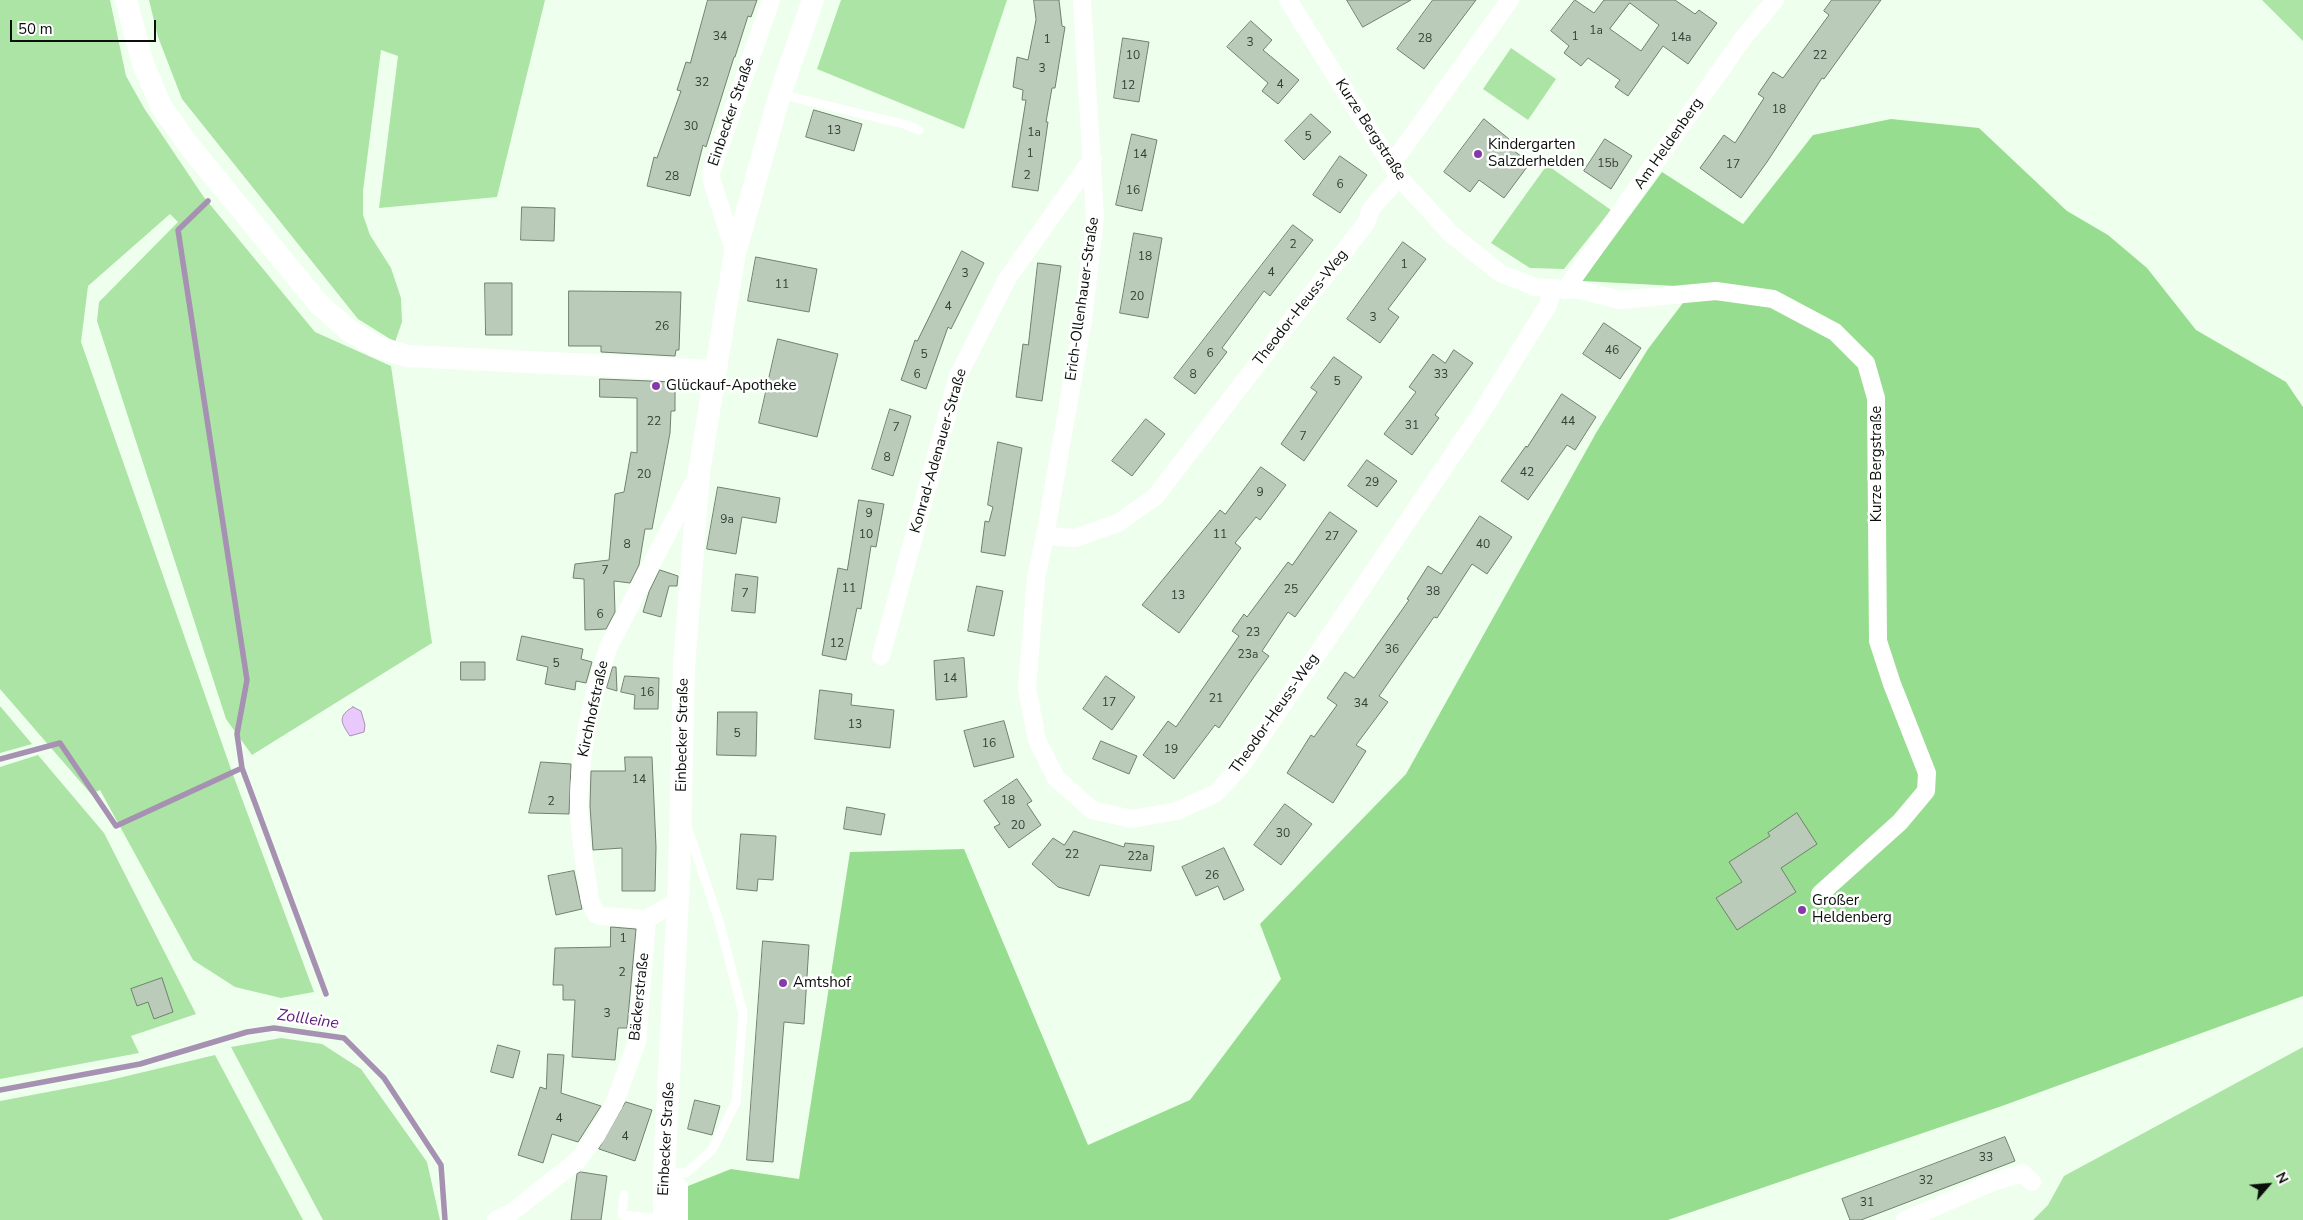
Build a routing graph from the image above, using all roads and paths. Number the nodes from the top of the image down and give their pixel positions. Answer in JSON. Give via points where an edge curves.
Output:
{"nodes":[{"id":1,"x":126,"y":0,"type":"edge"},
{"id":2,"x":771,"y":0,"type":"edge"},
{"id":3,"x":813,"y":0,"type":"edge"},
{"id":4,"x":1082,"y":0,"type":"edge"},
{"id":5,"x":1288,"y":0,"type":"edge"},
{"id":6,"x":1510,"y":0,"type":"edge"},
{"id":7,"x":1775,"y":0,"type":"edge"},
{"id":8,"x":780,"y":94,"type":"junction"},
{"id":9,"x":919,"y":130,"type":"dead end"},
{"id":10,"x":1092,"y":158,"type":"junction"},
{"id":11,"x":1395,"y":171,"type":"junction"},
{"id":12,"x":735,"y":253,"type":"junction"},
{"id":13,"x":1559,"y":290,"type":"junction"},
{"id":14,"x":714,"y":371,"type":"junction"},
{"id":15,"x":698,"y":472,"type":"junction"},
{"id":16,"x":1044,"y":536,"type":"junction"},
{"id":17,"x":880,"y":656,"type":"dead end"},
{"id":18,"x":682,"y":809,"type":"junction"},
{"id":19,"x":1820,"y":894,"type":"dead end"},
{"id":20,"x":677,"y":901,"type":"junction"},
{"id":21,"x":647,"y":919,"type":"junction"},
{"id":22,"x":664,"y":1172,"type":"junction"},
{"id":23,"x":2032,"y":1182,"type":"dead end"},
{"id":24,"x":624,"y":1195,"type":"dead end"},
{"id":25,"x":514,"y":1216,"type":"edge"},
{"id":26,"x":496,"y":1220,"type":"edge"},
{"id":27,"x":664,"y":1220,"type":"edge"},
{"id":28,"x":680,"y":1220,"type":"edge"},
{"id":29,"x":1905,"y":1220,"type":"edge"}],
"edges":[{"from":1,"to":14,"type":"street","via":[[142,64],[161,106],[190,147],[318,303],[354,333],[375,346],[407,356]]},
{"from":2,"to":12,"type":"street","name":"Einbecker Straße","via":[[710,175]]},
{"from":3,"to":8,"type":"street","name":"Einbecker Straße"},
{"from":4,"to":10,"type":"street","name":"Erich-Ollenhauer-Straße"},
{"from":5,"to":11,"type":"street","name":"Kurze Bergstraße"},
{"from":6,"to":11,"type":"street"},
{"from":7,"to":13,"type":"street","name":"Am Heldenberg","via":[[1744,37]]},
{"from":8,"to":9,"type":"lane"},
{"from":8,"to":12,"type":"street","name":"Einbecker Straße"},
{"from":10,"to":16,"type":"street","name":"Erich-Ollenhauer-Straße","via":[[1095,218],[1083,320]]},
{"from":10,"to":17,"type":"street","name":"Konrad-Adenauer-Straße","via":[[1007,279],[958,376]]},
{"from":11,"to":13,"type":"street","name":"Kurze Bergstraße","via":[[1451,234],[1500,273],[1534,287]]},
{"from":11,"to":16,"type":"street","name":"Theodor-Heuss-Weg","via":[[1366,223],[1155,496],[1118,523],[1075,538]]},
{"from":12,"to":14,"type":"street","name":"Einbecker Straße"},
{"from":13,"to":16,"type":"street","name":"Theodor-Heuss-Weg","via":[[1476,421],[1242,765],[1216,793],[1178,811],[1132,819],[1092,810],[1056,778],[1037,740],[1027,688],[1036,578]]},
{"from":13,"to":19,"type":"street","name":"Kurze Bergstraße","via":[[1580,290],[1620,300],[1716,291],[1773,299],[1835,332],[1866,363],[1876,398],[1878,640],[1927,773],[1926,791],[1900,822]]},
{"from":14,"to":15,"type":"street","name":"Einbecker Straße"},
{"from":15,"to":18,"type":"street","name":"Einbecker Straße","via":[[684,667]]},
{"from":15,"to":21,"type":"street","name":"Kirchhofstraße","via":[[608,648],[598,678],[581,769],[579,806],[590,901],[600,916]]},
{"from":18,"to":20,"type":"street","name":"Einbecker Straße"},
{"from":18,"to":22,"type":"lane","via":[[719,921],[743,1014],[736,1102],[712,1150],[686,1173]]},
{"from":20,"to":21,"type":"street"},
{"from":20,"to":22,"type":"street","name":"Einbecker Straße"},
{"from":21,"to":25,"type":"street","name":"Bäckerstraße","via":[[637,1042],[614,1104],[577,1161]]},
{"from":22,"to":27,"type":"street","name":"Einbecker Straße"},
{"from":22,"to":28,"type":"street","via":[[679,1187]]},
{"from":23,"to":29,"type":"street","via":[[2022,1173]]},
{"from":24,"to":27,"type":"lane","via":[[622,1215]]},
{"from":25,"to":26,"type":"street","name":"Bäckerstraße"}]}
